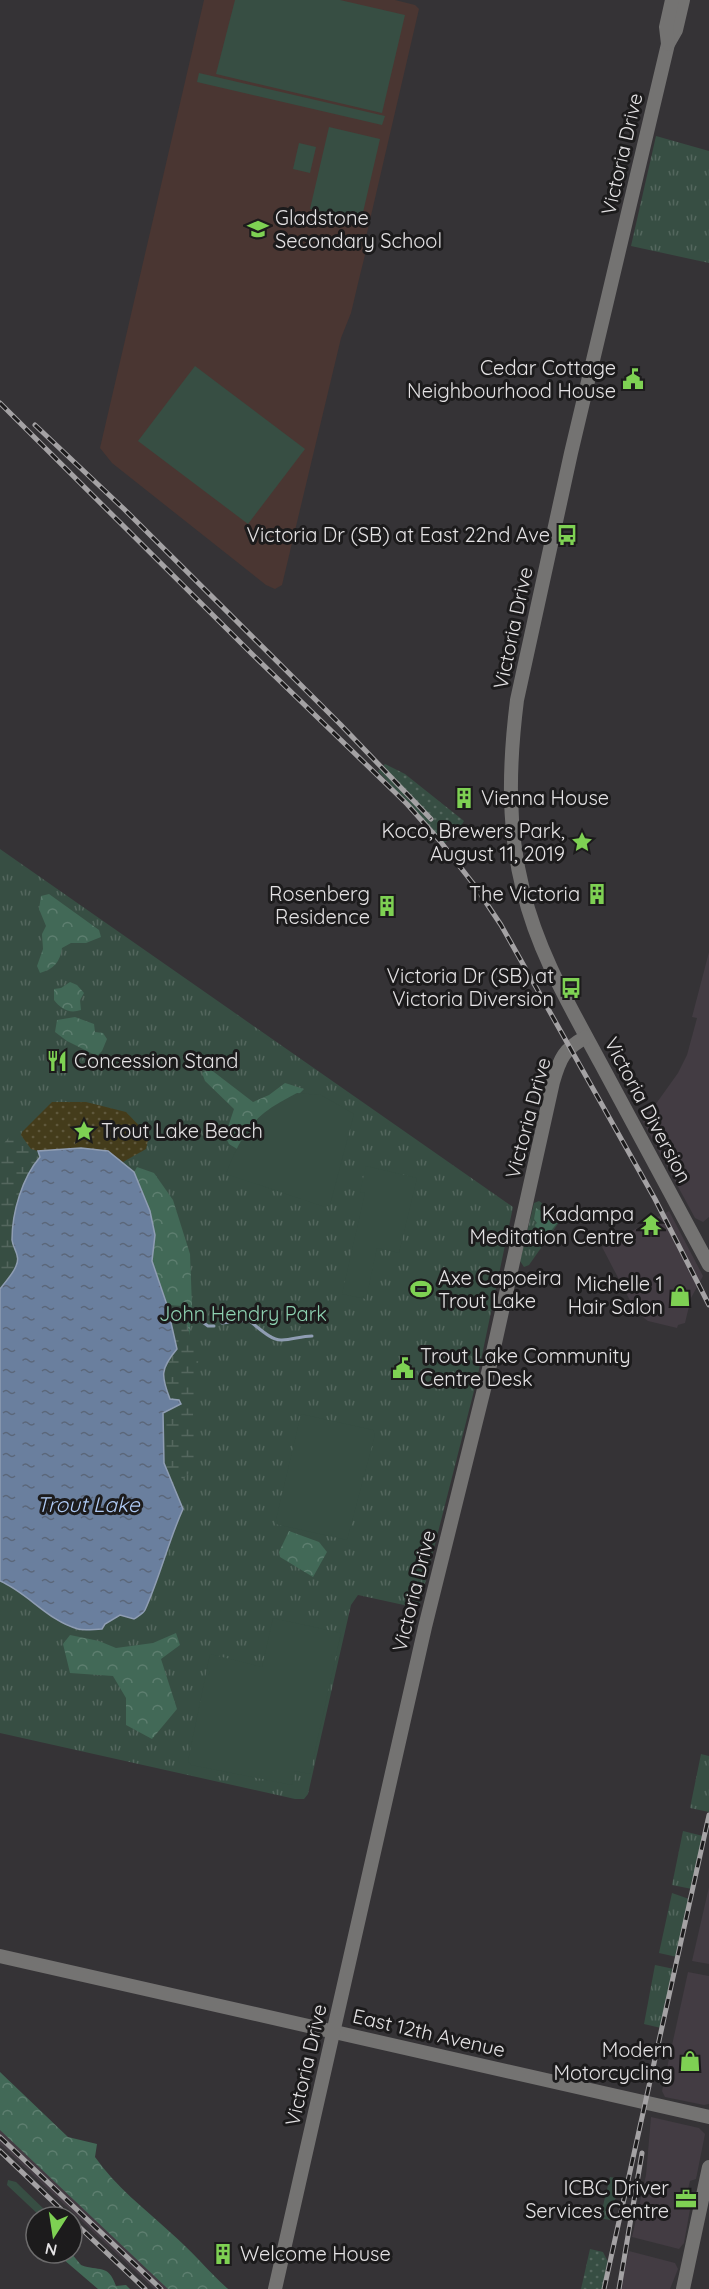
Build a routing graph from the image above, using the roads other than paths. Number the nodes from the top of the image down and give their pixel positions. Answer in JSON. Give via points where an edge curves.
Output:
{"nodes":[{"id":1,"x":672,"y":0,"type":"edge"},
{"id":2,"x":683,"y":0,"type":"edge"},
{"id":3,"x":668,"y":44,"type":"junction"},
{"id":4,"x":586,"y":1037,"type":"junction"},
{"id":5,"x":709,"y":1265,"type":"edge"},
{"id":6,"x":0,"y":1956,"type":"edge"},
{"id":7,"x":333,"y":2032,"type":"junction"},
{"id":8,"x":709,"y":2117,"type":"edge"},
{"id":9,"x":709,"y":2167,"type":"edge"},
{"id":10,"x":275,"y":2289,"type":"edge"},
{"id":11,"x":683,"y":2289,"type":"edge"}],
"edges":[{"from":1,"to":3,"type":"street","name":"Victoria Drive","via":[[666,27]]},
{"from":2,"to":3,"type":"street","name":"Victoria Drive","via":[[676,30]]},
{"from":3,"to":4,"type":"street","name":"Victoria Drive","via":[[571,453],[512,739],[511,805],[522,890],[550,968]]},
{"from":4,"to":5,"type":"street","name":"Victoria Diversion"},
{"from":4,"to":7,"type":"street","name":"Victoria Drive","via":[[563,1056],[553,1082]]},
{"from":6,"to":7,"type":"street","name":"East 12th Avenue"},
{"from":7,"to":8,"type":"street","name":"East 12th Avenue"},
{"from":7,"to":10,"type":"street","name":"Victoria Drive"},
{"from":9,"to":11,"type":"street"}]}
